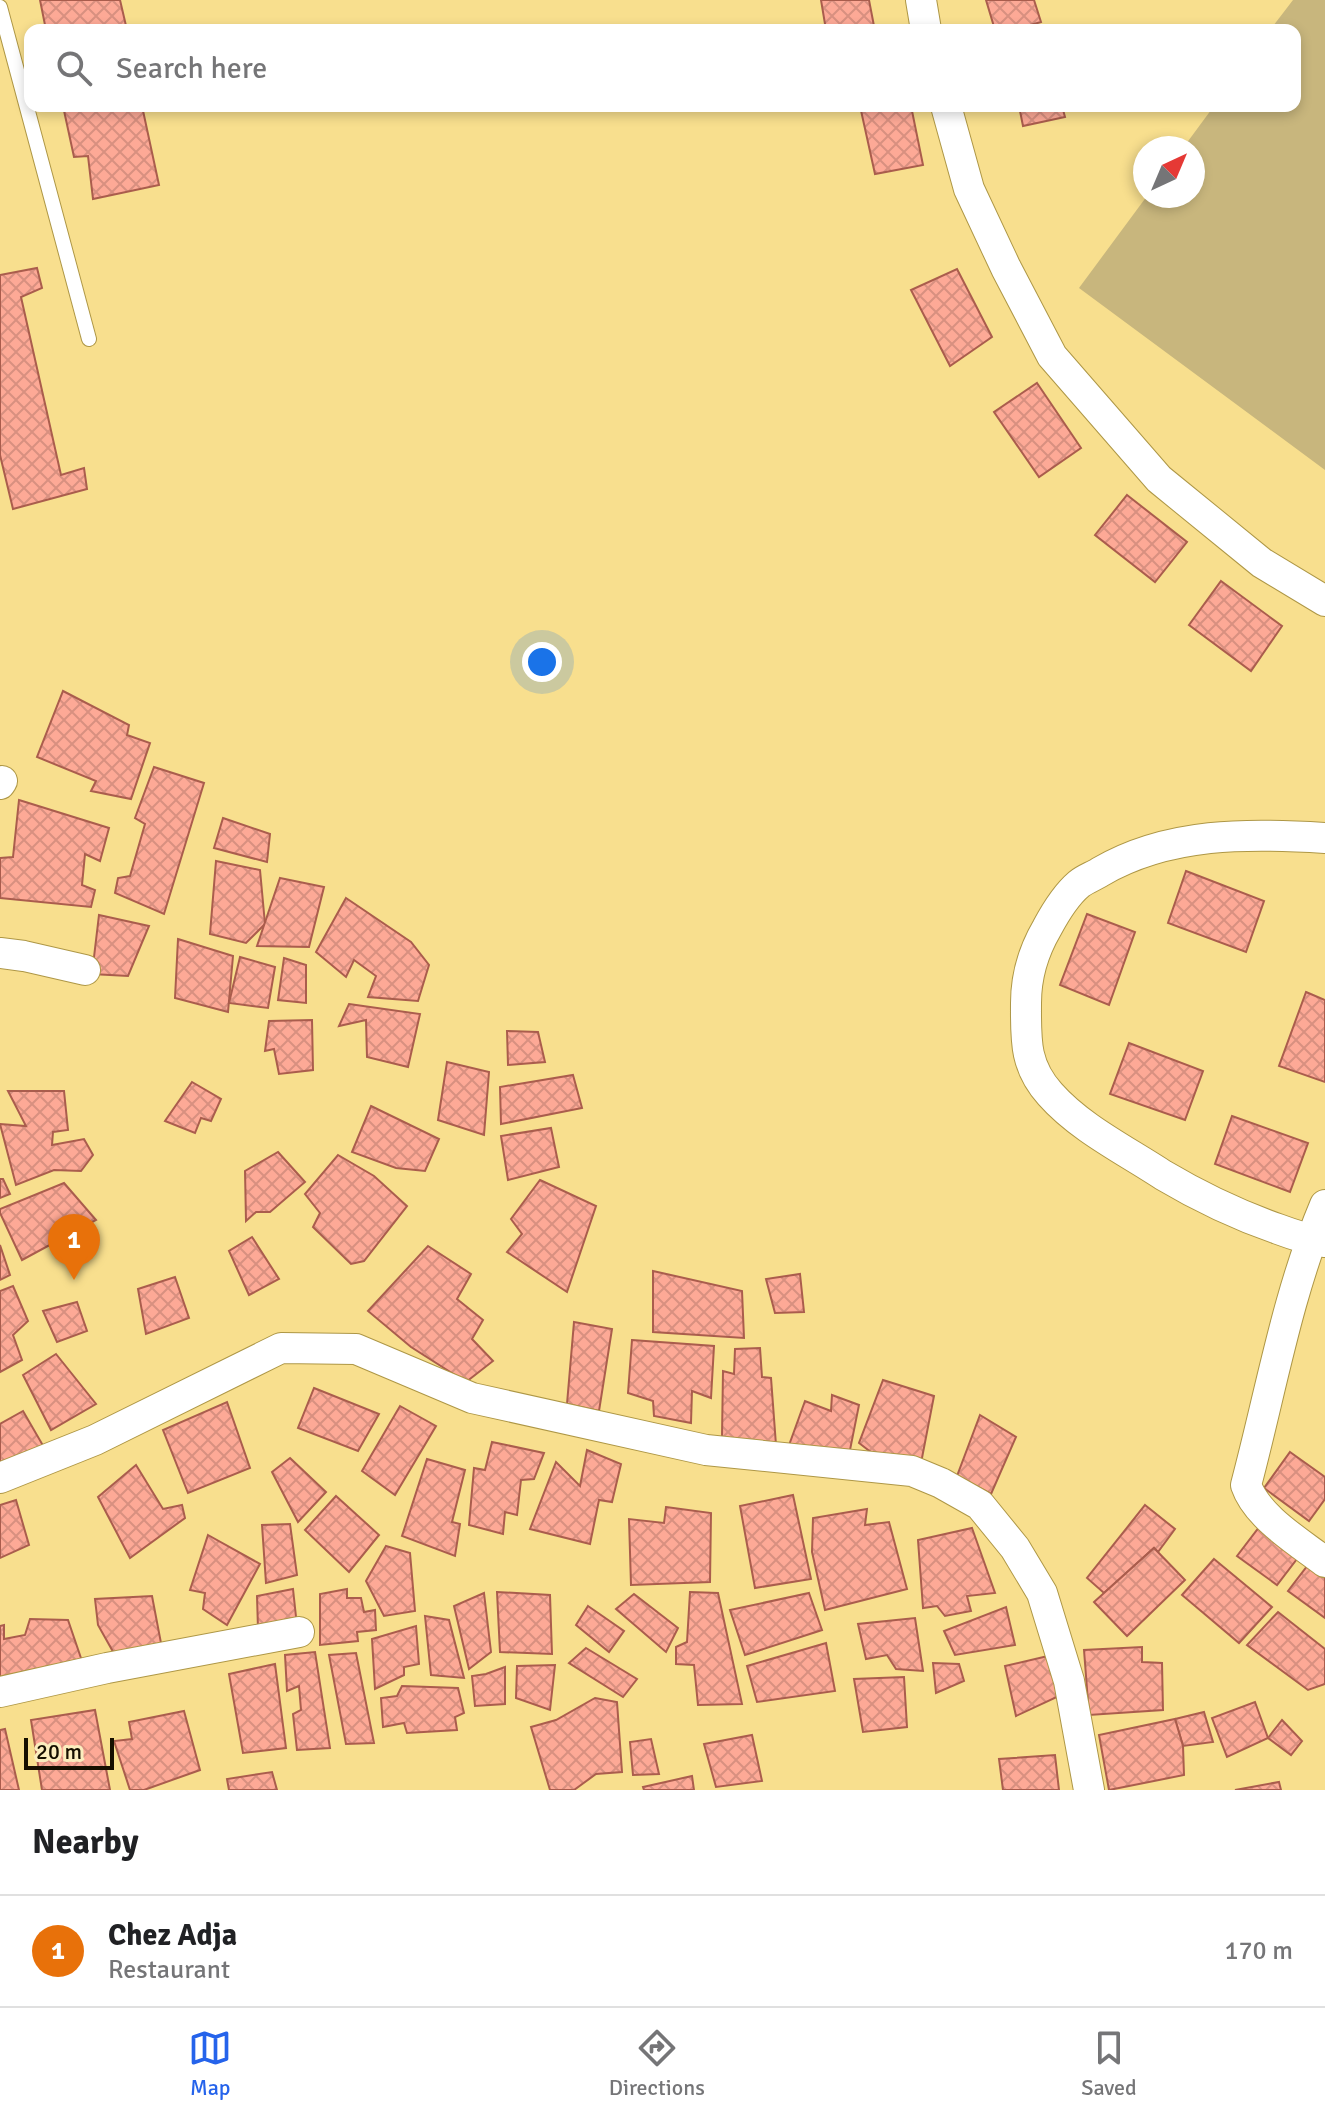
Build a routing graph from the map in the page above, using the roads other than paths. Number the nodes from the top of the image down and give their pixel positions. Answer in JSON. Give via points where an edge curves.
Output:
{"nodes":[{"id":1,"x":921,"y":0,"type":"edge"},
{"id":2,"x":0,"y":7,"type":"edge"},
{"id":3,"x":925,"y":24,"type":"edge"},
{"id":4,"x":24,"y":97,"type":"edge"},
{"id":5,"x":28,"y":112,"type":"edge"},
{"id":6,"x":948,"y":112,"type":"edge"},
{"id":7,"x":89,"y":339,"type":"dead end"},
{"id":8,"x":1325,"y":601,"type":"edge"},
{"id":9,"x":1325,"y":838,"type":"edge"},
{"id":10,"x":0,"y":953,"type":"edge"},
{"id":11,"x":85,"y":970,"type":"dead end"},
{"id":12,"x":1325,"y":1205,"type":"edge"},
{"id":13,"x":1317,"y":1241,"type":"edge"},
{"id":14,"x":0,"y":1478,"type":"edge"},
{"id":15,"x":1325,"y":1562,"type":"edge"},
{"id":16,"x":299,"y":1632,"type":"dead end"},
{"id":17,"x":0,"y":1692,"type":"edge"},
{"id":18,"x":1089,"y":1790,"type":"edge"}],
"edges":[{"from":1,"to":3,"type":"street"},
{"from":2,"to":4,"type":"lane"},
{"from":5,"to":7,"type":"lane"},
{"from":6,"to":8,"type":"street","via":[[969,189],[1052,356],[1159,479],[1262,563]]},
{"from":9,"to":13,"type":"street","via":[[1189,840],[1113,864],[1079,884],[1055,912],[1030,963],[1026,991],[1030,1065],[1049,1093],[1081,1122],[1174,1182],[1239,1216]]},
{"from":10,"to":11,"type":"street"},
{"from":12,"to":13,"type":"street"},
{"from":13,"to":15,"type":"street","via":[[1272,1375],[1246,1485],[1264,1514]]},
{"from":14,"to":18,"type":"street","via":[[95,1440],[281,1348],[356,1349],[472,1398],[706,1450],[912,1471],[980,1505],[1042,1593],[1069,1681]]},
{"from":16,"to":17,"type":"street"}]}
